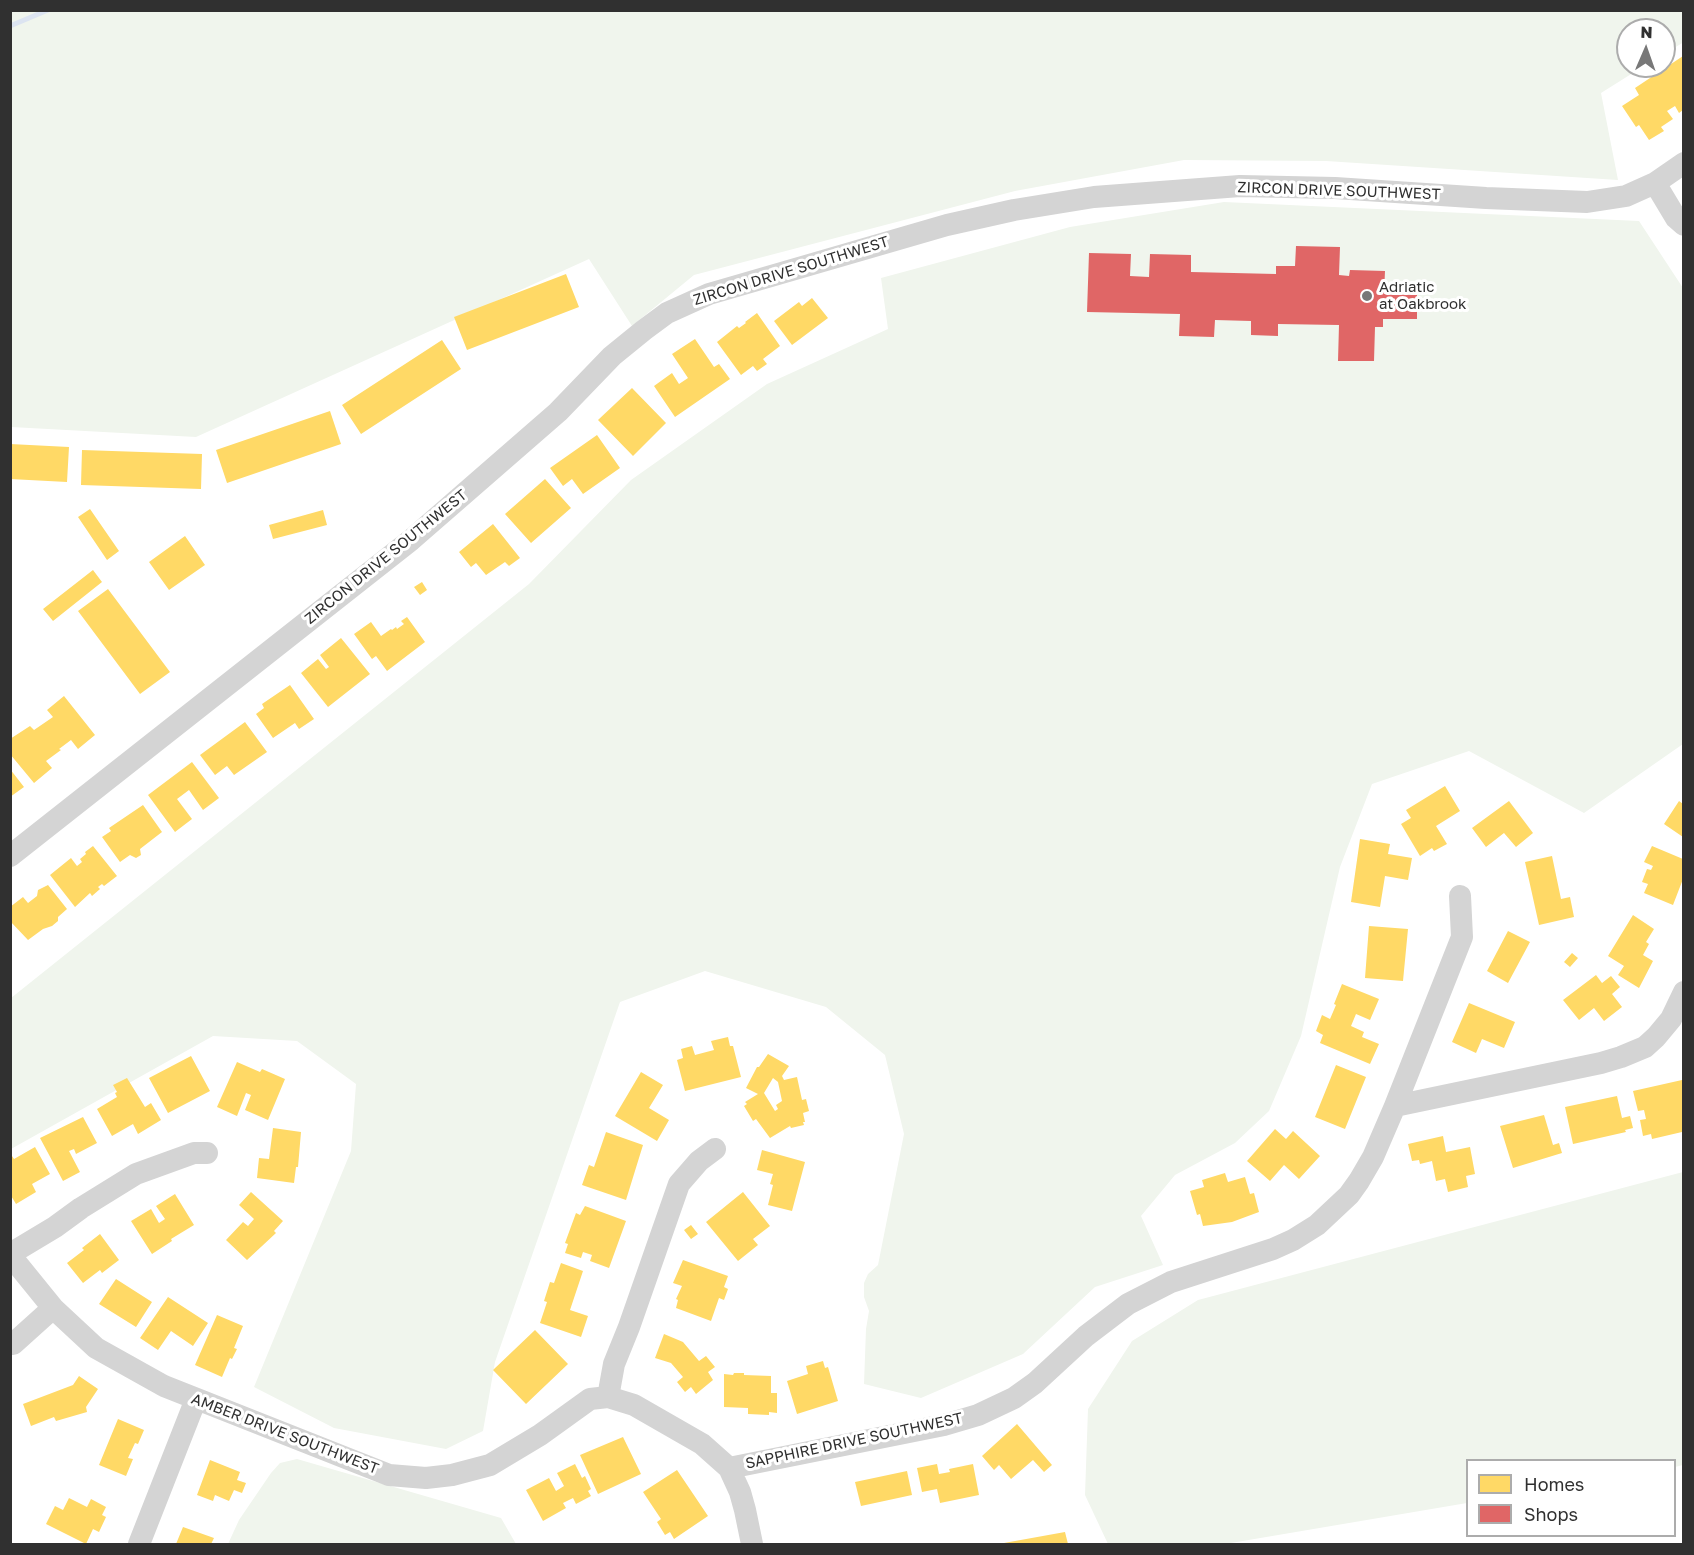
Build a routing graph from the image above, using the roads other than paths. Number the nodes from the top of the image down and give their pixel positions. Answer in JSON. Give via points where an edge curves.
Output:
{"nodes":[{"id":1,"x":1683,"y":163,"type":"edge"},
{"id":2,"x":1654,"y":183,"type":"junction"},
{"id":3,"x":1683,"y":225,"type":"edge"},
{"id":4,"x":10,"y":856,"type":"edge"},
{"id":5,"x":1460,"y":896,"type":"dead end"},
{"id":6,"x":1683,"y":992,"type":"edge"},
{"id":7,"x":1395,"y":1106,"type":"junction"},
{"id":8,"x":715,"y":1149,"type":"dead end"},
{"id":9,"x":207,"y":1153,"type":"dead end"},
{"id":10,"x":10,"y":1254,"type":"edge"},
{"id":11,"x":53,"y":1308,"type":"junction"},
{"id":12,"x":13,"y":1344,"type":"dead end"},
{"id":13,"x":608,"y":1397,"type":"junction"},
{"id":14,"x":196,"y":1399,"type":"junction"},
{"id":15,"x":729,"y":1468,"type":"junction"},
{"id":16,"x":139,"y":1545,"type":"edge"},
{"id":17,"x":752,"y":1545,"type":"edge"}],
"edges":[{"from":1,"to":2,"type":"street","name":"ZIRCON DRIVE SOUTHWEST"},
{"from":2,"to":3,"type":"street"},
{"from":2,"to":4,"type":"street","name":"ZIRCON DRIVE SOUTHWEST","via":[[1626,196],[1587,202],[1240,186],[1094,197],[947,225],[709,294],[667,313],[612,356],[558,412],[411,540]]},
{"from":5,"to":7,"type":"street","name":"SAPPHIRE DRIVE SOUTHWEST","via":[[1462,937]]},
{"from":6,"to":7,"type":"street","via":[[1671,1019],[1656,1037],[1645,1047],[1621,1057]]},
{"from":7,"to":15,"type":"street","name":"SAPPHIRE DRIVE SOUTHWEST","via":[[1359,1181],[1317,1225],[1273,1249],[1171,1282],[1128,1304],[1014,1398],[944,1425]]},
{"from":8,"to":13,"type":"street","via":[[679,1184],[614,1364]]},
{"from":9,"to":10,"type":"street","via":[[194,1153],[136,1174]]},
{"from":10,"to":11,"type":"street","name":"AMBER DRIVE SOUTHWEST"},
{"from":11,"to":12,"type":"street"},
{"from":11,"to":14,"type":"street","name":"AMBER DRIVE SOUTHWEST","via":[[96,1348]]},
{"from":13,"to":14,"type":"street","name":"AMBER DRIVE SOUTHWEST","via":[[590,1399],[490,1465],[426,1478],[389,1475]]},
{"from":13,"to":15,"type":"street","name":"SAPPHIRE DRIVE SOUTHWEST","via":[[634,1405],[692,1439]]},
{"from":14,"to":16,"type":"street"},
{"from":15,"to":17,"type":"street","via":[[742,1500]]}]}
